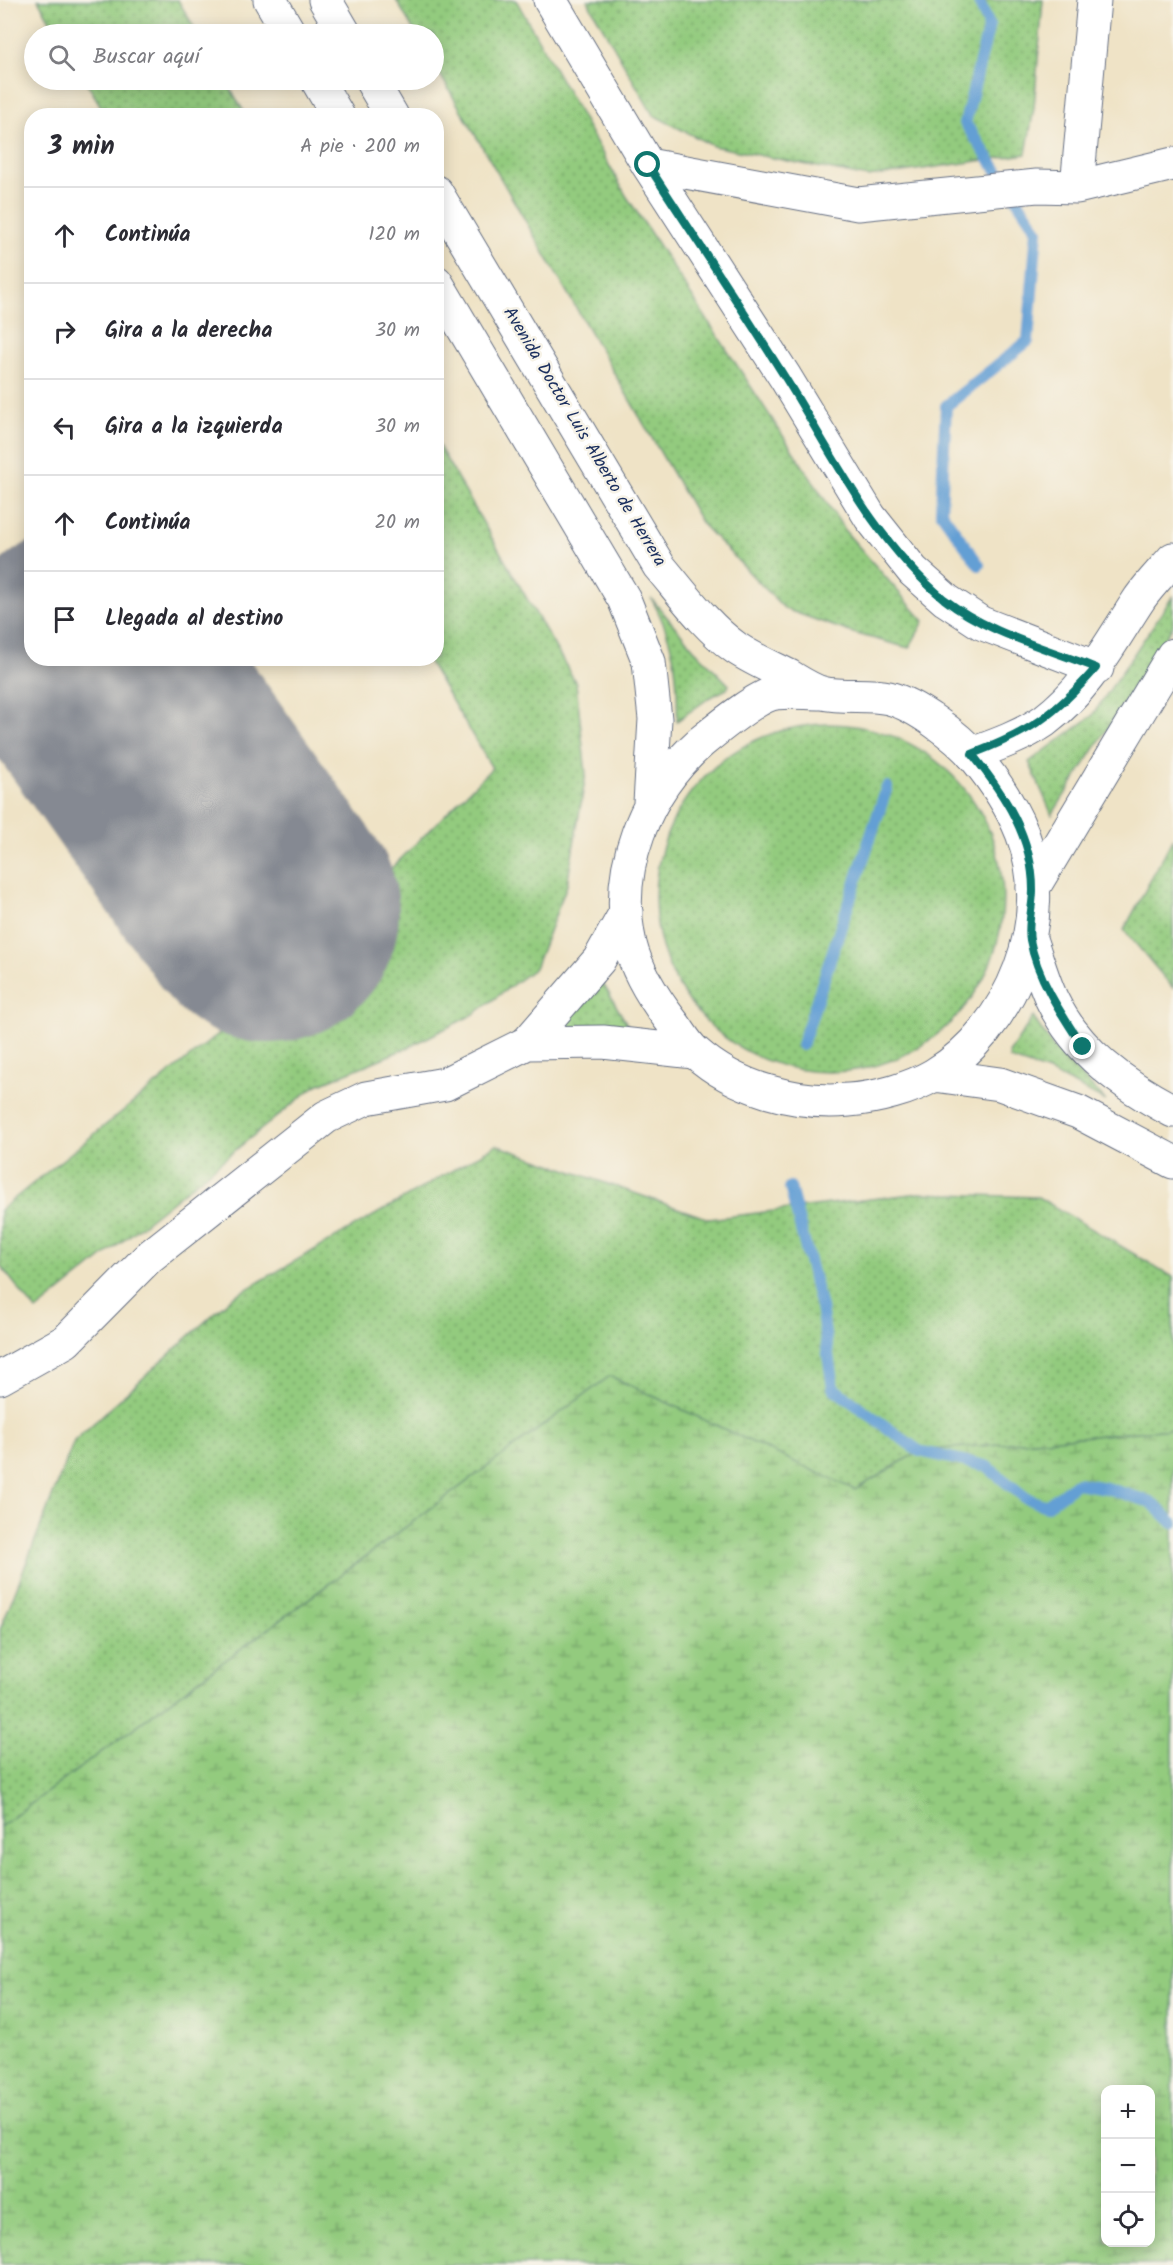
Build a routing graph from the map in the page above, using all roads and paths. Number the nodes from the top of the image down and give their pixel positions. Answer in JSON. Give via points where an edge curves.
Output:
{"nodes":[{"id":1,"x":270,"y":0,"type":"edge"},
{"id":2,"x":325,"y":0,"type":"edge"},
{"id":3,"x":550,"y":0,"type":"edge"},
{"id":4,"x":1094,"y":0,"type":"edge"},
{"id":5,"x":284,"y":24,"type":"edge"},
{"id":6,"x":339,"y":24,"type":"edge"},
{"id":7,"x":323,"y":90,"type":"edge"},
{"id":8,"x":377,"y":90,"type":"edge"},
{"id":9,"x":333,"y":108,"type":"edge"},
{"id":10,"x":387,"y":108,"type":"edge"},
{"id":11,"x":1173,"y":164,"type":"edge"},
{"id":12,"x":648,"y":165,"type":"junction"},
{"id":13,"x":1077,"y":187,"type":"junction"},
{"id":14,"x":444,"y":205,"type":"edge"},
{"id":15,"x":444,"y":295,"type":"edge"},
{"id":16,"x":1173,"y":559,"type":"edge"},
{"id":17,"x":1173,"y":655,"type":"edge"},
{"id":18,"x":1096,"y":668,"type":"junction"},
{"id":19,"x":821,"y":693,"type":"junction"},
{"id":20,"x":972,"y":754,"type":"junction"},
{"id":21,"x":650,"y":803,"type":"junction"},
{"id":22,"x":1033,"y":888,"type":"junction"},
{"id":23,"x":626,"y":912,"type":"junction"},
{"id":24,"x":1030,"y":939,"type":"junction"},
{"id":25,"x":527,"y":1043,"type":"junction"},
{"id":26,"x":694,"y":1052,"type":"junction"},
{"id":27,"x":934,"y":1075,"type":"junction"},
{"id":28,"x":1173,"y":1111,"type":"edge"},
{"id":29,"x":1173,"y":1162,"type":"edge"},
{"id":30,"x":0,"y":1378,"type":"edge"}],
"edges":[{"from":1,"to":5,"type":"main road"},
{"from":2,"to":6,"type":"main road"},
{"from":3,"to":12,"type":"main road"},
{"from":4,"to":13,"type":"main road"},
{"from":7,"to":9,"type":"main road"},
{"from":8,"to":10,"type":"main road"},
{"from":11,"to":13,"type":"main road"},
{"from":12,"to":13,"type":"main road","via":[[858,204],[1037,186]]},
{"from":12,"to":18,"type":"main road","via":[[870,517],[913,571],[981,623]]},
{"from":14,"to":19,"type":"main road","name":"Avenida Doctor Luis Alberto de Herrera","via":[[659,566],[734,647]]},
{"from":15,"to":21,"type":"main road","via":[[624,599],[649,662],[655,719]]},
{"from":16,"to":18,"type":"main road","via":[[1142,596]]},
{"from":17,"to":22,"type":"main road"},
{"from":18,"to":20,"type":"main road","via":[[1042,722]]},
{"from":19,"to":20,"type":"main road","via":[[891,698],[938,723]]},
{"from":19,"to":21,"type":"main road","via":[[772,693],[721,726],[684,758]]},
{"from":20,"to":22,"type":"main road","via":[[1003,793],[1023,836]]},
{"from":21,"to":23,"type":"main road","via":[[634,843],[627,877]]},
{"from":22,"to":24,"type":"main road"},
{"from":23,"to":25,"type":"main road","via":[[599,960]]},
{"from":23,"to":26,"type":"main road","via":[[631,947],[654,998]]},
{"from":24,"to":27,"type":"main road","via":[[1014,984],[997,1014],[974,1041]]},
{"from":24,"to":28,"type":"main road","via":[[1052,1001],[1083,1047],[1116,1077]]},
{"from":25,"to":26,"type":"main road","via":[[603,1042]]},
{"from":25,"to":30,"type":"main road","via":[[444,1084],[366,1098],[326,1117],[149,1257],[66,1341]]},
{"from":26,"to":27,"type":"main road","via":[[730,1075],[771,1093],[802,1100],[849,1100],[893,1092]]},
{"from":27,"to":29,"type":"main road","via":[[1000,1084],[1078,1112]]}]}
